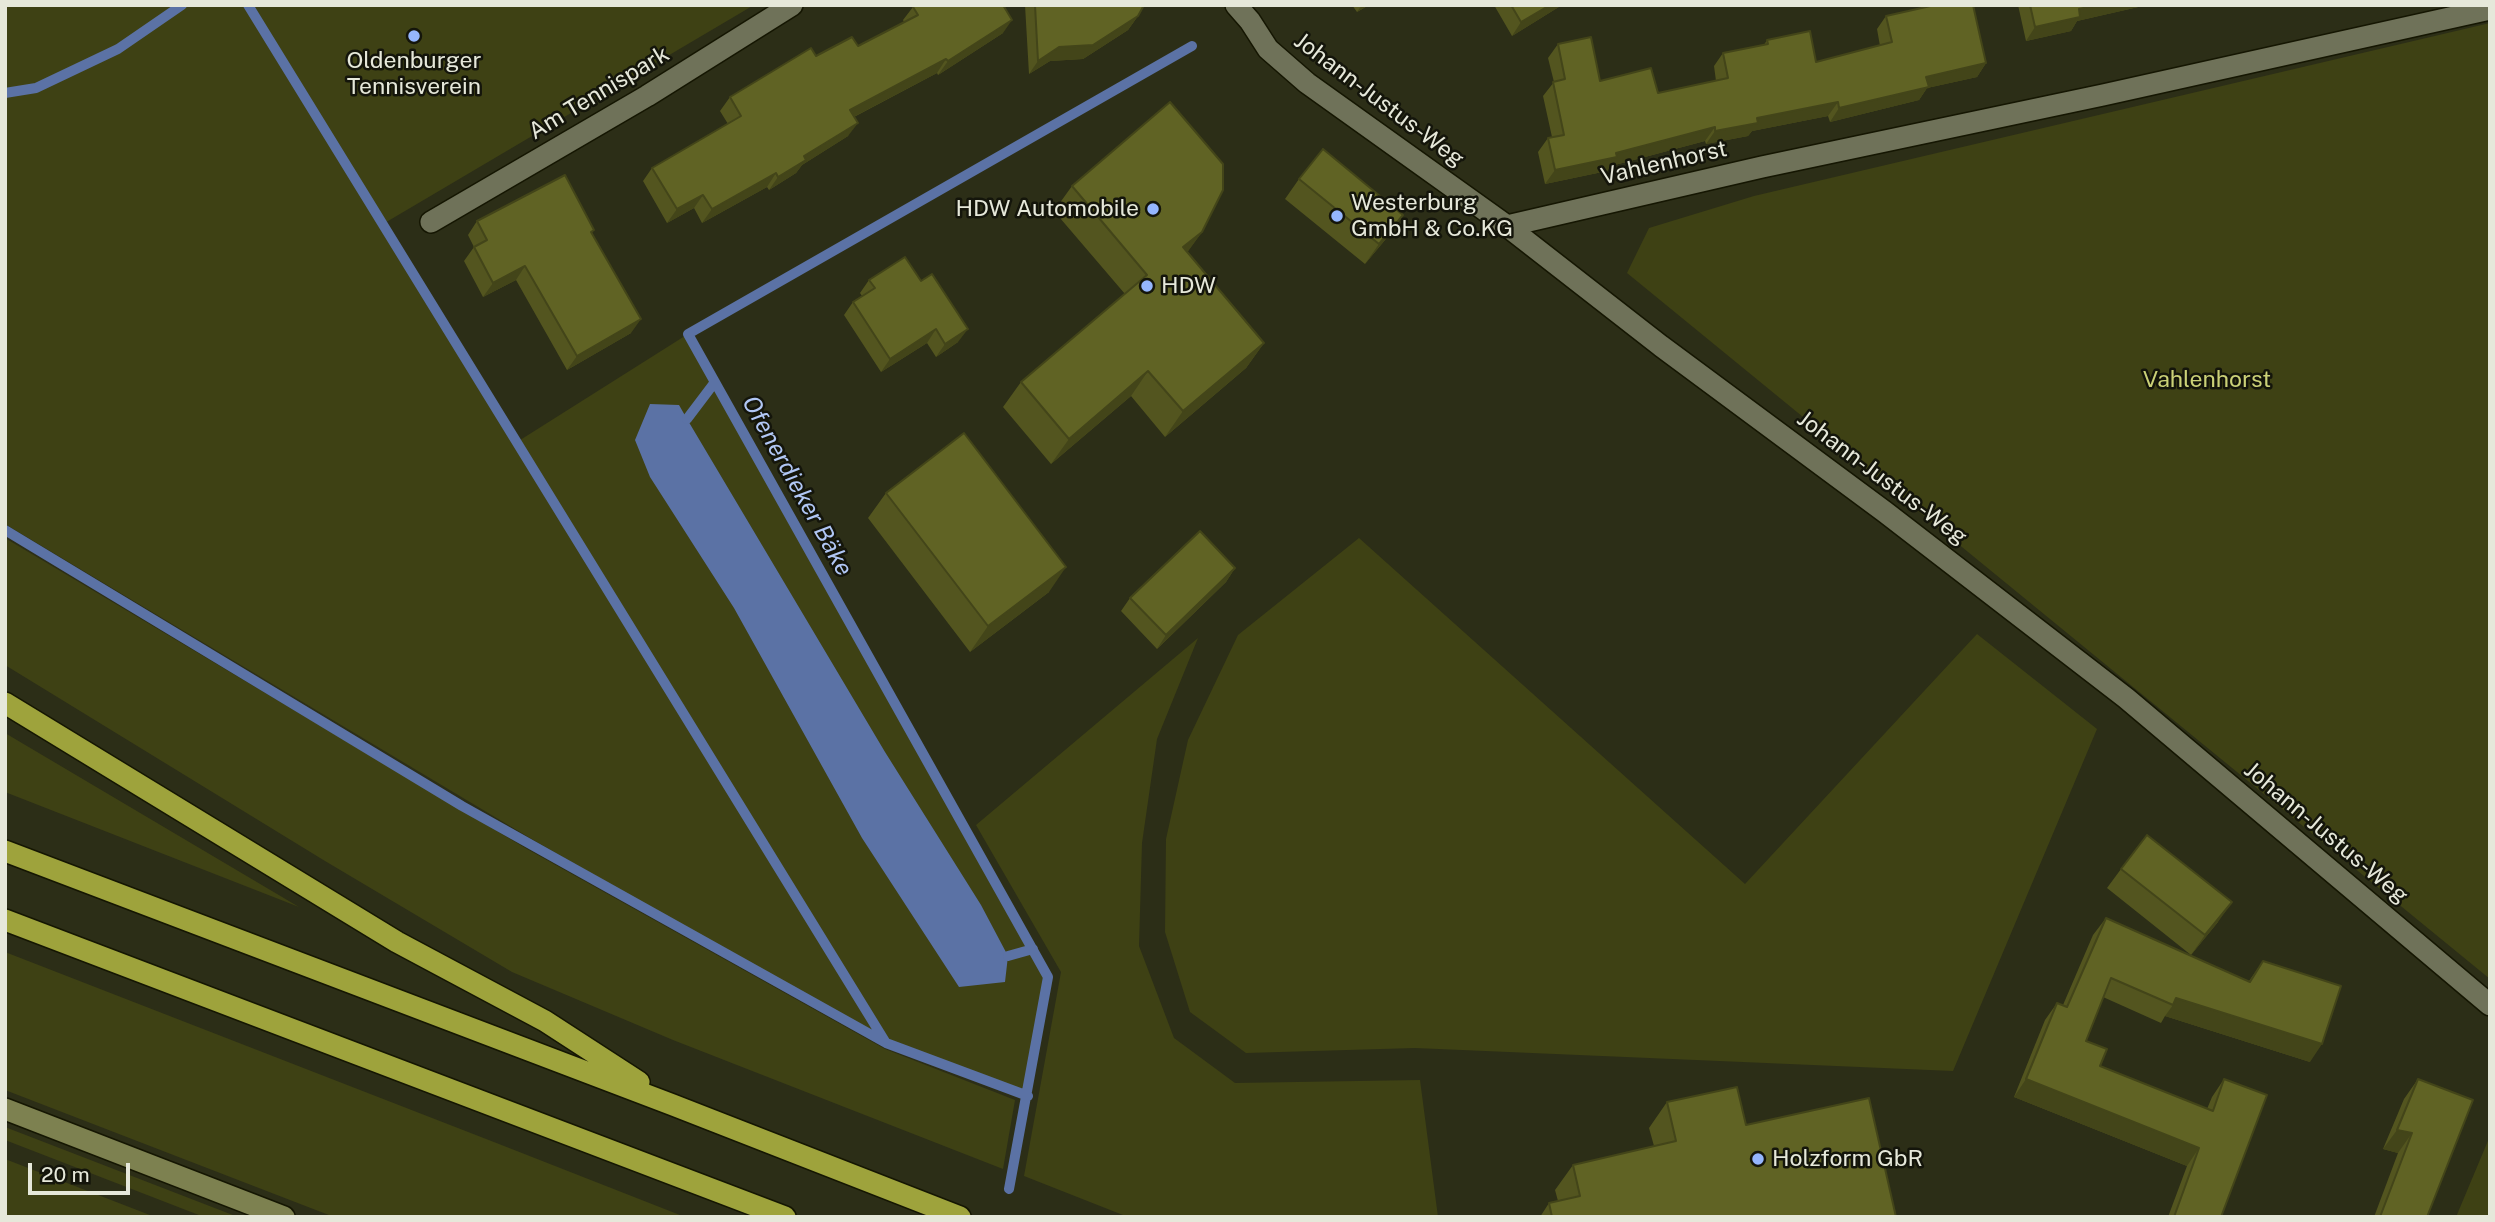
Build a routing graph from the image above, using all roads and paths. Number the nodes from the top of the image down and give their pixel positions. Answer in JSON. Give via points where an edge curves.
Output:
{"nodes":[{"id":1,"x":792,"y":5,"type":"edge"},
{"id":2,"x":1236,"y":5,"type":"edge"},
{"id":3,"x":2490,"y":9,"type":"edge"},
{"id":4,"x":431,"y":222,"type":"dead end"},
{"id":5,"x":1507,"y":226,"type":"junction"},
{"id":6,"x":5,"y":703,"type":"edge"},
{"id":7,"x":5,"y":851,"type":"edge"},
{"id":8,"x":5,"y":920,"type":"edge"},
{"id":9,"x":2490,"y":1005,"type":"edge"},
{"id":10,"x":673,"y":1105,"type":"junction"},
{"id":11,"x":5,"y":1110,"type":"edge"},
{"id":12,"x":284,"y":1217,"type":"edge"},
{"id":13,"x":785,"y":1217,"type":"edge"},
{"id":14,"x":960,"y":1217,"type":"edge"}],
"edges":[{"from":1,"to":4,"type":"street","name":"Am Tennispark"},
{"from":2,"to":5,"type":"street","name":"Johann-Justus-Weg","via":[[1268,49],[1307,83]]},
{"from":3,"to":5,"type":"street","name":"Vahlenhorst"},
{"from":5,"to":9,"type":"street","name":"Johann-Justus-Weg","via":[[2126,698]]},
{"from":6,"to":10,"type":"highway","via":[[397,942],[545,1021]]},
{"from":7,"to":10,"type":"highway"},
{"from":8,"to":13,"type":"highway"},
{"from":10,"to":14,"type":"highway"},
{"from":11,"to":12,"type":"street"}]}
